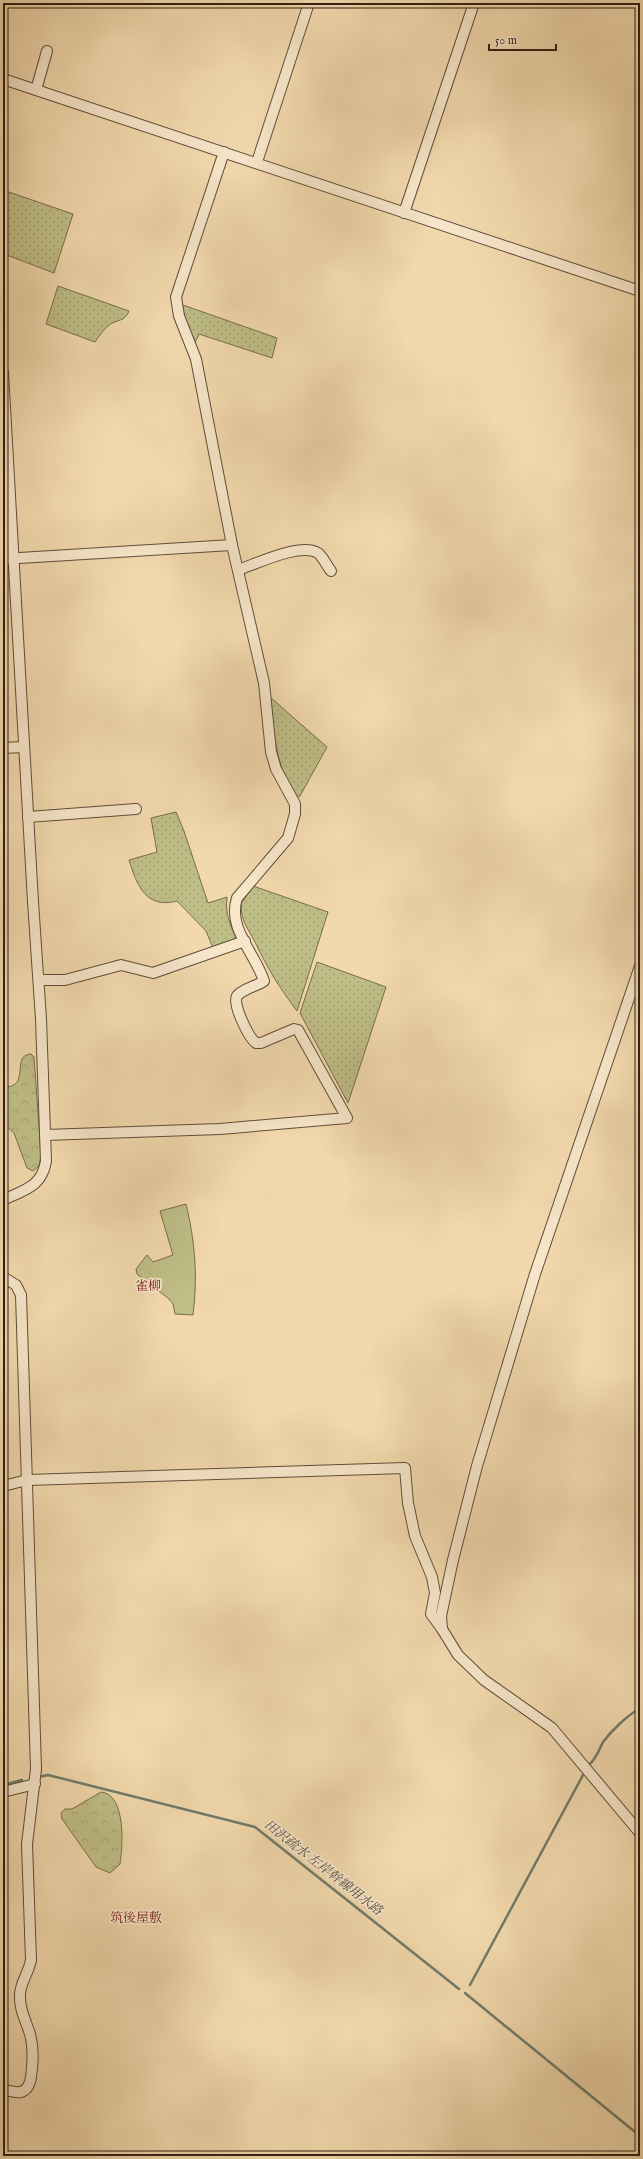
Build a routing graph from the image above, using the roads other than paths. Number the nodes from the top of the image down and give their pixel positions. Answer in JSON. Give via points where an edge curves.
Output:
{"nodes":[{"id":1,"x":309,"y":3,"type":"edge"},
{"id":2,"x":474,"y":3,"type":"edge"},
{"id":3,"x":47,"y":50,"type":"dead end"},
{"id":4,"x":3,"y":79,"type":"edge"},
{"id":5,"x":36,"y":90,"type":"junction"},
{"id":6,"x":224,"y":152,"type":"junction"},
{"id":7,"x":257,"y":162,"type":"junction"},
{"id":8,"x":404,"y":213,"type":"junction"},
{"id":9,"x":640,"y":291,"type":"edge"},
{"id":10,"x":3,"y":372,"type":"edge"},
{"id":11,"x":232,"y":544,"type":"junction"},
{"id":12,"x":8,"y":558,"type":"edge"},
{"id":13,"x":238,"y":570,"type":"junction"},
{"id":14,"x":331,"y":571,"type":"dead end"},
{"id":15,"x":24,"y":747,"type":"junction"},
{"id":16,"x":3,"y":748,"type":"edge"},
{"id":17,"x":136,"y":809,"type":"dead end"},
{"id":18,"x":28,"y":817,"type":"junction"},
{"id":19,"x":245,"y":941,"type":"junction"},
{"id":20,"x":640,"y":966,"type":"edge"},
{"id":21,"x":38,"y":980,"type":"junction"},
{"id":22,"x":45,"y":1136,"type":"junction"},
{"id":23,"x":3,"y":1200,"type":"edge"},
{"id":24,"x":3,"y":1277,"type":"edge"},
{"id":25,"x":27,"y":1480,"type":"junction"},
{"id":26,"x":3,"y":1486,"type":"edge"},
{"id":27,"x":442,"y":1629,"type":"junction"},
{"id":28,"x":35,"y":1784,"type":"junction"},
{"id":29,"x":3,"y":1792,"type":"edge"},
{"id":30,"x":640,"y":1833,"type":"edge"},
{"id":31,"x":3,"y":2090,"type":"edge"}],
"edges":[{"from":1,"to":7,"type":"street"},
{"from":2,"to":8,"type":"street"},
{"from":3,"to":5,"type":"street"},
{"from":4,"to":5,"type":"street"},
{"from":5,"to":6,"type":"street"},
{"from":6,"to":7,"type":"street"},
{"from":6,"to":11,"type":"street","via":[[176,297],[176,308],[196,359]]},
{"from":7,"to":8,"type":"street"},
{"from":8,"to":9,"type":"street"},
{"from":10,"to":12,"type":"street"},
{"from":11,"to":12,"type":"street"},
{"from":11,"to":13,"type":"street"},
{"from":12,"to":15,"type":"street"},
{"from":13,"to":14,"type":"street","via":[[303,549],[318,553]]},
{"from":13,"to":19,"type":"street","via":[[264,683],[271,752],[276,769],[295,804],[295,814],[288,838],[237,898],[235,921]]},
{"from":15,"to":16,"type":"street"},
{"from":15,"to":18,"type":"street"},
{"from":17,"to":18,"type":"street"},
{"from":18,"to":21,"type":"street"},
{"from":19,"to":21,"type":"street","via":[[153,973],[121,965],[65,980]]},
{"from":19,"to":22,"type":"street","via":[[264,981],[237,997],[235,1003],[249,1035],[256,1043],[261,1043],[294,1029],[298,1030],[347,1118],[220,1129]]},
{"from":20,"to":27,"type":"street","via":[[535,1274],[477,1466],[453,1560],[441,1616]]},
{"from":21,"to":22,"type":"street"},
{"from":22,"to":23,"type":"street","via":[[46,1161],[41,1179]]},
{"from":24,"to":25,"type":"street","via":[[16,1285],[21,1295]]},
{"from":25,"to":26,"type":"street"},
{"from":25,"to":27,"type":"street","via":[[405,1468],[408,1503],[415,1536],[432,1577],[435,1593],[431,1614]]},
{"from":25,"to":28,"type":"street"},
{"from":27,"to":30,"type":"street","via":[[458,1655],[484,1680],[552,1728]]},
{"from":28,"to":29,"type":"street"},
{"from":28,"to":31,"type":"street","via":[[27,1844],[31,1960],[20,1995],[21,2010],[30,2035],[34,2060],[27,2089],[21,2092]]}]}
